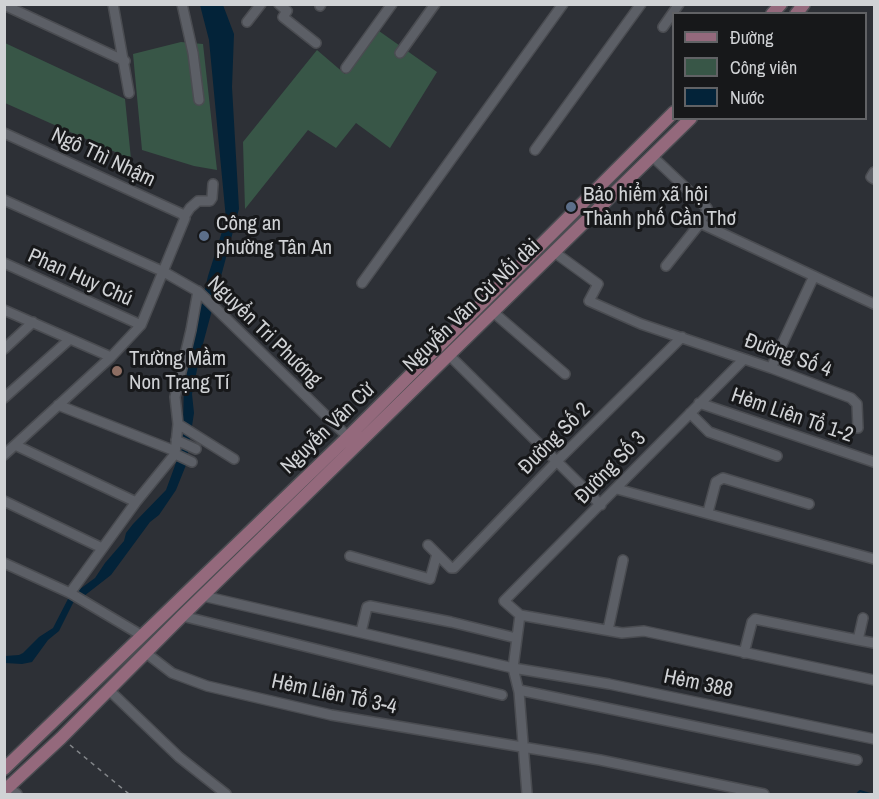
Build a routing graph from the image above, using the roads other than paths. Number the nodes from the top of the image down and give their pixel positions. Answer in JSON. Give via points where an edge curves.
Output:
{"nodes":[{"id":1,"x":114,"y":4,"type":"edge"},
{"id":2,"x":182,"y":4,"type":"edge"},
{"id":3,"x":261,"y":4,"type":"edge"},
{"id":4,"x":279,"y":4,"type":"edge"},
{"id":5,"x":392,"y":4,"type":"edge"},
{"id":6,"x":435,"y":4,"type":"edge"},
{"id":7,"x":563,"y":4,"type":"edge"},
{"id":8,"x":641,"y":4,"type":"edge"},
{"id":9,"x":4,"y":5,"type":"edge"},
{"id":10,"x":672,"y":14,"type":"edge"},
{"id":11,"x":247,"y":22,"type":"dead end"},
{"id":12,"x":663,"y":27,"type":"dead end"},
{"id":13,"x":316,"y":43,"type":"dead end"},
{"id":14,"x":400,"y":53,"type":"dead end"},
{"id":15,"x":124,"y":61,"type":"junction"},
{"id":16,"x":346,"y":68,"type":"dead end"},
{"id":17,"x":129,"y":93,"type":"dead end"},
{"id":18,"x":199,"y":100,"type":"dead end"},
{"id":19,"x":672,"y":114,"type":"edge"},
{"id":20,"x":689,"y":120,"type":"edge"},
{"id":21,"x":4,"y":133,"type":"edge"},
{"id":22,"x":640,"y":145,"type":"junction"},
{"id":23,"x":535,"y":150,"type":"dead end"},
{"id":24,"x":652,"y":156,"type":"junction"},
{"id":25,"x":874,"y":172,"type":"edge"},
{"id":26,"x":874,"y":179,"type":"edge"},
{"id":27,"x":213,"y":184,"type":"dead end"},
{"id":28,"x":4,"y":200,"type":"edge"},
{"id":29,"x":185,"y":218,"type":"junction"},
{"id":30,"x":701,"y":222,"type":"junction"},
{"id":31,"x":554,"y":252,"type":"junction"},
{"id":32,"x":4,"y":263,"type":"edge"},
{"id":33,"x":666,"y":266,"type":"dead end"},
{"id":34,"x":164,"y":272,"type":"junction"},
{"id":35,"x":814,"y":276,"type":"junction"},
{"id":36,"x":362,"y":283,"type":"dead end"},
{"id":37,"x":199,"y":291,"type":"junction"},
{"id":38,"x":874,"y":304,"type":"edge"},
{"id":39,"x":4,"y":309,"type":"edge"},
{"id":40,"x":493,"y":312,"type":"junction"},
{"id":41,"x":33,"y":322,"type":"junction"},
{"id":42,"x":141,"y":325,"type":"junction"},
{"id":43,"x":682,"y":337,"type":"junction"},
{"id":44,"x":70,"y":339,"type":"junction"},
{"id":45,"x":4,"y":349,"type":"edge"},
{"id":46,"x":449,"y":355,"type":"junction"},
{"id":47,"x":111,"y":357,"type":"junction"},
{"id":48,"x":744,"y":359,"type":"junction"},
{"id":49,"x":771,"y":368,"type":"junction"},
{"id":50,"x":565,"y":374,"type":"dead end"},
{"id":51,"x":4,"y":398,"type":"edge"},
{"id":52,"x":699,"y":404,"type":"junction"},
{"id":53,"x":58,"y":405,"type":"junction"},
{"id":54,"x":690,"y":413,"type":"junction"},
{"id":55,"x":180,"y":425,"type":"junction"},
{"id":56,"x":858,"y":428,"type":"dead end"},
{"id":57,"x":178,"y":441,"type":"junction"},
{"id":58,"x":352,"y":441,"type":"junction"},
{"id":59,"x":15,"y":445,"type":"junction"},
{"id":60,"x":193,"y":447,"type":"dead end"},
{"id":61,"x":176,"y":454,"type":"junction"},
{"id":62,"x":4,"y":455,"type":"edge"},
{"id":63,"x":777,"y":456,"type":"dead end"},
{"id":64,"x":234,"y":459,"type":"dead end"},
{"id":65,"x":190,"y":461,"type":"dead end"},
{"id":66,"x":557,"y":461,"type":"junction"},
{"id":67,"x":874,"y":462,"type":"edge"},
{"id":68,"x":617,"y":489,"type":"junction"},
{"id":69,"x":4,"y":501,"type":"edge"},
{"id":70,"x":136,"y":502,"type":"junction"},
{"id":71,"x":809,"y":504,"type":"dead end"},
{"id":72,"x":601,"y":505,"type":"junction"},
{"id":73,"x":708,"y":512,"type":"junction"},
{"id":74,"x":428,"y":545,"type":"dead end"},
{"id":75,"x":102,"y":548,"type":"junction"},
{"id":76,"x":437,"y":554,"type":"junction"},
{"id":77,"x":350,"y":556,"type":"dead end"},
{"id":78,"x":874,"y":559,"type":"edge"},
{"id":79,"x":623,"y":560,"type":"dead end"},
{"id":80,"x":4,"y":563,"type":"edge"},
{"id":81,"x":70,"y":594,"type":"junction"},
{"id":82,"x":203,"y":596,"type":"junction"},
{"id":83,"x":520,"y":615,"type":"junction"},
{"id":84,"x":182,"y":616,"type":"junction"},
{"id":85,"x":863,"y":618,"type":"dead end"},
{"id":86,"x":608,"y":630,"type":"junction"},
{"id":87,"x":361,"y":632,"type":"junction"},
{"id":88,"x":141,"y":635,"type":"junction"},
{"id":89,"x":516,"y":638,"type":"junction"},
{"id":90,"x":858,"y":640,"type":"junction"},
{"id":91,"x":874,"y":644,"type":"edge"},
{"id":92,"x":146,"y":653,"type":"junction"},
{"id":93,"x":744,"y":653,"type":"junction"},
{"id":94,"x":513,"y":668,"type":"junction"},
{"id":95,"x":874,"y":680,"type":"edge"},
{"id":96,"x":110,"y":690,"type":"junction"},
{"id":97,"x":519,"y":690,"type":"junction"},
{"id":98,"x":502,"y":695,"type":"dead end"},
{"id":99,"x":874,"y":739,"type":"edge"},
{"id":100,"x":523,"y":749,"type":"junction"},
{"id":101,"x":857,"y":759,"type":"dead end"},
{"id":102,"x":4,"y":769,"type":"edge"},
{"id":103,"x":10,"y":791,"type":"edge"},
{"id":104,"x":226,"y":795,"type":"edge"},
{"id":105,"x":527,"y":795,"type":"edge"},
{"id":106,"x":764,"y":795,"type":"edge"}],
"edges":[{"from":1,"to":15,"type":"street"},
{"from":2,"to":18,"type":"street"},
{"from":3,"to":11,"type":"street"},
{"from":4,"to":13,"type":"street","via":[[287,11],[283,16]]},
{"from":5,"to":16,"type":"street"},
{"from":6,"to":14,"type":"street"},
{"from":7,"to":36,"type":"street"},
{"from":8,"to":23,"type":"street"},
{"from":9,"to":15,"type":"street"},
{"from":10,"to":12,"type":"street"},
{"from":15,"to":17,"type":"street"},
{"from":19,"to":22,"type":"main road","name":"Nguyễn Văn Cừ"},
{"from":20,"to":24,"type":"main road","name":"Nguyễn Văn Cừ Nối dài"},
{"from":21,"to":29,"type":"street","name":"Ngô Thì Nhậm"},
{"from":22,"to":24,"type":"main road"},
{"from":22,"to":58,"type":"main road","name":"Nguyễn Văn Cừ"},
{"from":24,"to":30,"type":"street","via":[[706,208]]},
{"from":24,"to":31,"type":"main road","name":"Nguyễn Văn Cừ Nối dài"},
{"from":25,"to":26,"type":"street"},
{"from":27,"to":29,"type":"street","via":[[210,201],[198,201]]},
{"from":28,"to":34,"type":"street","name":"Nguyển Tri Phương"},
{"from":29,"to":34,"type":"street"},
{"from":30,"to":33,"type":"street"},
{"from":30,"to":35,"type":"street"},
{"from":31,"to":40,"type":"main road","name":"Nguyễn Văn Cừ Nối dài"},
{"from":31,"to":43,"type":"street","via":[[598,285],[589,301]]},
{"from":32,"to":42,"type":"street","name":"Phan Huy Chú"},
{"from":34,"to":37,"type":"street","name":"Nguyển Tri Phương"},
{"from":34,"to":42,"type":"street"},
{"from":35,"to":38,"type":"street"},
{"from":35,"to":49,"type":"street"},
{"from":37,"to":55,"type":"street","via":[[175,397]]},
{"from":37,"to":58,"type":"street","name":"Nguyển Tri Phương"},
{"from":39,"to":41,"type":"street"},
{"from":40,"to":46,"type":"main road","name":"Nguyễn Văn Cừ Nối dài"},
{"from":40,"to":50,"type":"street"},
{"from":41,"to":44,"type":"street"},
{"from":41,"to":45,"type":"street"},
{"from":42,"to":47,"type":"street"},
{"from":43,"to":48,"type":"street","name":"Đường Số 4"},
{"from":43,"to":66,"type":"street","name":"Đường Số 2"},
{"from":44,"to":47,"type":"street"},
{"from":44,"to":51,"type":"street"},
{"from":46,"to":58,"type":"main road","name":"Nguyễn Văn Cừ Nối dài"},
{"from":46,"to":66,"type":"street"},
{"from":47,"to":53,"type":"street"},
{"from":48,"to":49,"type":"street","name":"Đường Số 4"},
{"from":48,"to":52,"type":"street","name":"Đường Số 3"},
{"from":49,"to":56,"type":"street","name":"Đường Số 4","via":[[854,400]]},
{"from":52,"to":54,"type":"street","name":"Đường Số 3"},
{"from":52,"to":67,"type":"street","name":"Hẻm Liên Tổ 1-2"},
{"from":53,"to":59,"type":"street"},
{"from":53,"to":61,"type":"street"},
{"from":54,"to":63,"type":"street","via":[[709,432]]},
{"from":54,"to":68,"type":"street","name":"Đường Số 3"},
{"from":55,"to":57,"type":"street"},
{"from":55,"to":64,"type":"street"},
{"from":57,"to":60,"type":"street"},
{"from":57,"to":61,"type":"street"},
{"from":58,"to":82,"type":"main road","name":"Nguyễn Văn Cừ Nối dài"},
{"from":58,"to":88,"type":"main road","name":"Nguyễn Văn Cừ"},
{"from":59,"to":62,"type":"street"},
{"from":59,"to":70,"type":"street"},
{"from":61,"to":65,"type":"street"},
{"from":61,"to":70,"type":"street"},
{"from":66,"to":72,"type":"street"},
{"from":66,"to":76,"type":"street","name":"Đường Số 2","via":[[454,567]]},
{"from":68,"to":72,"type":"street","name":"Đường Số 3"},
{"from":68,"to":73,"type":"street"},
{"from":69,"to":75,"type":"street"},
{"from":70,"to":75,"type":"street"},
{"from":71,"to":73,"type":"street","via":[[721,478],[716,482]]},
{"from":72,"to":83,"type":"street","name":"Đường Số 3","via":[[504,601]]},
{"from":73,"to":78,"type":"street"},
{"from":74,"to":76,"type":"street"},
{"from":75,"to":81,"type":"street"},
{"from":76,"to":77,"type":"street","via":[[433,580]]},
{"from":79,"to":86,"type":"street"},
{"from":80,"to":81,"type":"street"},
{"from":81,"to":88,"type":"street"},
{"from":82,"to":84,"type":"main road"},
{"from":82,"to":87,"type":"street","name":"Hẻm 388"},
{"from":83,"to":86,"type":"street","name":"Hẻm 388"},
{"from":83,"to":89,"type":"street"},
{"from":84,"to":92,"type":"main road"},
{"from":84,"to":98,"type":"street"},
{"from":85,"to":90,"type":"street"},
{"from":86,"to":93,"type":"street","name":"Hẻm 388","via":[[644,631]]},
{"from":87,"to":89,"type":"street","via":[[370,606]]},
{"from":87,"to":94,"type":"street","name":"Hẻm 388"},
{"from":88,"to":102,"type":"main road","name":"Nguyễn Văn Cừ"},
{"from":89,"to":94,"type":"street"},
{"from":90,"to":91,"type":"street"},
{"from":90,"to":93,"type":"street","via":[[755,619]]},
{"from":92,"to":96,"type":"main road"},
{"from":92,"to":100,"type":"street","name":"Hẻm Liên Tổ 3-4","via":[[172,673],[207,686],[331,715]]},
{"from":93,"to":95,"type":"street","name":"Hẻm 388"},
{"from":94,"to":97,"type":"street"},
{"from":94,"to":99,"type":"street","name":"Hẻm 388"},
{"from":96,"to":103,"type":"main road"},
{"from":96,"to":104,"type":"street","via":[[179,757]]},
{"from":97,"to":100,"type":"street"},
{"from":97,"to":101,"type":"street","name":"Hẻm 388"},
{"from":100,"to":105,"type":"street"},
{"from":100,"to":106,"type":"street","name":"Hẻm Liên Tổ 3-4","via":[[600,760]]}]}
